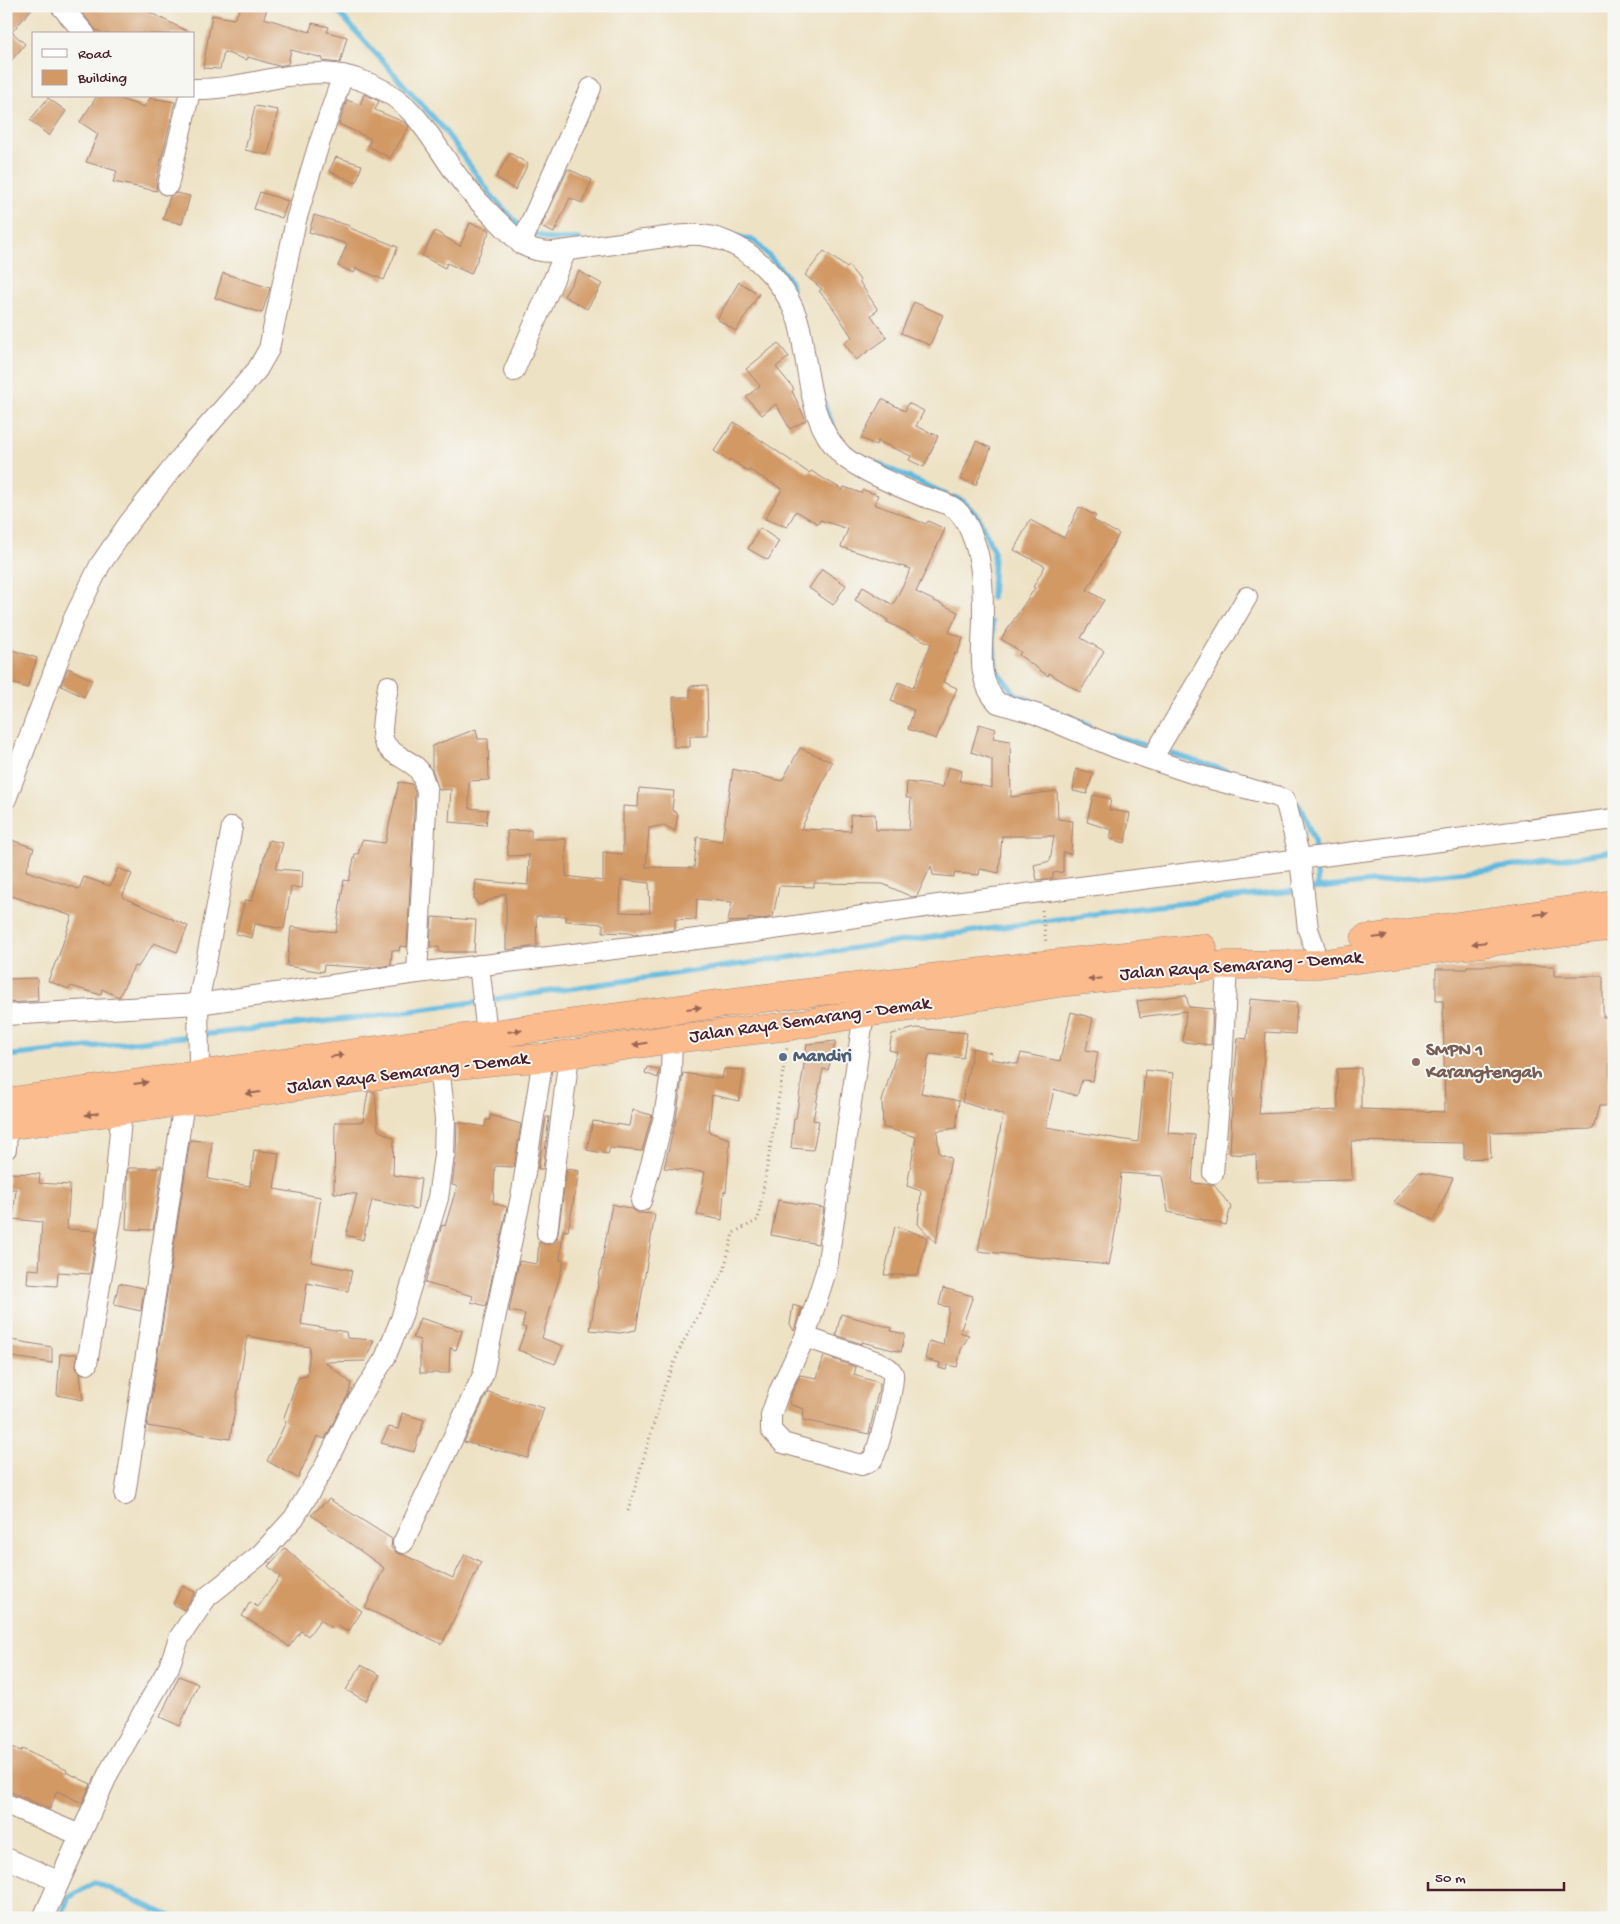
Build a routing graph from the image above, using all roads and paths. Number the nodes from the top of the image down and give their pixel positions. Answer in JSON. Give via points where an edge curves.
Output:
{"nodes":[{"id":1,"x":61,"y":6,"type":"edge"},
{"id":2,"x":83,"y":32,"type":"edge"},
{"id":3,"x":343,"y":75,"type":"junction"},
{"id":4,"x":591,"y":88,"type":"dead end"},
{"id":5,"x":195,"y":89,"type":"edge"},
{"id":6,"x":189,"y":98,"type":"edge"},
{"id":7,"x":168,"y":185,"type":"dead end"},
{"id":8,"x":521,"y":244,"type":"junction"},
{"id":9,"x":566,"y":251,"type":"junction"},
{"id":10,"x":514,"y":371,"type":"dead end"},
{"id":11,"x":1247,"y":597,"type":"dead end"},
{"id":12,"x":388,"y":686,"type":"dead end"},
{"id":13,"x":1152,"y":759,"type":"junction"},
{"id":14,"x":6,"y":799,"type":"edge"},
{"id":15,"x":1614,"y":819,"type":"edge"},
{"id":16,"x":232,"y":828,"type":"dead end"},
{"id":17,"x":1300,"y":860,"type":"junction"},
{"id":18,"x":1614,"y":904,"type":"edge"},
{"id":19,"x":1042,"y":909,"type":"dead end"},
{"id":20,"x":1614,"y":926,"type":"edge"},
{"id":21,"x":1311,"y":938,"type":"junction"},
{"id":22,"x":1046,"y":942,"type":"dead end"},
{"id":23,"x":1227,"y":964,"type":"junction"},
{"id":24,"x":480,"y":970,"type":"junction"},
{"id":25,"x":417,"y":973,"type":"junction"},
{"id":26,"x":198,"y":1007,"type":"junction"},
{"id":27,"x":864,"y":1013,"type":"junction"},
{"id":28,"x":6,"y":1015,"type":"edge"},
{"id":29,"x":791,"y":1026,"type":"junction"},
{"id":30,"x":487,"y":1030,"type":"junction"},
{"id":31,"x":672,"y":1039,"type":"junction"},
{"id":32,"x":556,"y":1056,"type":"junction"},
{"id":33,"x":439,"y":1067,"type":"junction"},
{"id":34,"x":200,"y":1068,"type":"junction"},
{"id":35,"x":307,"y":1073,"type":"junction"},
{"id":36,"x":6,"y":1102,"type":"edge"},
{"id":37,"x":184,"y":1102,"type":"junction"},
{"id":38,"x":122,"y":1109,"type":"junction"},
{"id":39,"x":6,"y":1126,"type":"edge"},
{"id":40,"x":6,"y":1149,"type":"edge"},
{"id":41,"x":1213,"y":1173,"type":"dead end"},
{"id":42,"x":641,"y":1201,"type":"dead end"},
{"id":43,"x":547,"y":1233,"type":"dead end"},
{"id":44,"x":805,"y":1337,"type":"junction"},
{"id":45,"x":87,"y":1364,"type":"dead end"},
{"id":46,"x":125,"y":1496,"type":"dead end"},
{"id":47,"x":628,"y":1511,"type":"dead end"},
{"id":48,"x":403,"y":1543,"type":"dead end"},
{"id":49,"x":6,"y":1804,"type":"edge"},
{"id":50,"x":80,"y":1835,"type":"junction"},
{"id":51,"x":6,"y":1858,"type":"edge"},
{"id":52,"x":58,"y":1882,"type":"junction"},
{"id":53,"x":43,"y":1918,"type":"edge"}],
"edges":[{"from":1,"to":2,"type":"street"},
{"from":3,"to":5,"type":"street","via":[[306,74]]},
{"from":3,"to":8,"type":"street","via":[[380,88],[404,105],[466,187]]},
{"from":3,"to":14,"type":"street","via":[[296,220],[269,349],[257,370],[129,522],[100,565],[74,618]]},
{"from":4,"to":8,"type":"street"},
{"from":6,"to":7,"type":"street"},
{"from":8,"to":9,"type":"street","via":[[545,252]]},
{"from":9,"to":10,"type":"street"},
{"from":9,"to":13,"type":"street","via":[[687,234],[729,242],[753,257],[782,290],[796,315],[814,409],[835,448],[845,458],[900,487],[954,508],[967,524],[977,548],[982,581],[981,667],[994,699]]},
{"from":11,"to":13,"type":"street"},
{"from":12,"to":25,"type":"street","via":[[382,732],[384,743],[417,768],[427,792]]},
{"from":13,"to":17,"type":"street","via":[[1284,800]]},
{"from":15,"to":17,"type":"street"},
{"from":16,"to":26,"type":"street"},
{"from":17,"to":21,"type":"street"},
{"from":17,"to":24,"type":"street","via":[[938,905]]},
{"from":21,"to":18,"type":"highway","name":"Jalan Raya Semarang - Demak","one_way":true},
{"from":19,"to":22,"type":"path"},
{"from":20,"to":23,"type":"highway","name":"Jalan Raya Semarang - Demak","one_way":true,"via":[[1318,964]]},
{"from":30,"to":21,"type":"highway","name":"Jalan Raya Semarang - Demak","one_way":true,"via":[[1045,964]]},
{"from":23,"to":27,"type":"highway","name":"Jalan Raya Semarang - Demak","one_way":true,"via":[[1058,983]]},
{"from":23,"to":41,"type":"street"},
{"from":24,"to":25,"type":"street"},
{"from":24,"to":30,"type":"street"},
{"from":25,"to":26,"type":"street"},
{"from":26,"to":28,"type":"street"},
{"from":26,"to":34,"type":"street"},
{"from":27,"to":29,"type":"highway","name":"Jalan Raya Semarang - Demak"},
{"from":27,"to":44,"type":"street","via":[[827,1268]]},
{"from":29,"to":31,"type":"highway","name":"Jalan Raya Semarang - Demak"},
{"from":29,"to":47,"type":"path","via":[[758,1220],[733,1233],[724,1270],[680,1346]]},
{"from":35,"to":30,"type":"highway","name":"Jalan Raya Semarang - Demak","one_way":true},
{"from":31,"to":32,"type":"highway","name":"Jalan Raya Semarang - Demak","one_way":true},
{"from":31,"to":42,"type":"street","via":[[672,1073],[664,1117]]},
{"from":32,"to":33,"type":"highway","name":"Jalan Raya Semarang - Demak"},
{"from":32,"to":43,"type":"street"},
{"from":32,"to":48,"type":"street","via":[[522,1192],[483,1375]]},
{"from":33,"to":35,"type":"highway","name":"Jalan Raya Semarang - Demak"},
{"from":33,"to":50,"type":"street","via":[[445,1118],[438,1198],[401,1319],[385,1358],[351,1412],[324,1468],[294,1518],[261,1554],[207,1597],[179,1638],[169,1667],[109,1772]]},
{"from":34,"to":35,"type":"highway","name":"Jalan Raya Semarang - Demak"},
{"from":36,"to":34,"type":"highway","name":"Jalan Raya Semarang - Demak","one_way":true},
{"from":35,"to":37,"type":"highway","name":"Jalan Raya Semarang - Demak","one_way":true},
{"from":37,"to":38,"type":"highway","name":"Jalan Raya Semarang - Demak"},
{"from":37,"to":46,"type":"street"},
{"from":38,"to":39,"type":"highway","name":"Jalan Raya Semarang - Demak","one_way":true},
{"from":38,"to":45,"type":"street","via":[[113,1208]]},
{"from":39,"to":40,"type":"street"},
{"from":44,"to":44,"type":"street","via":[[779,1392],[771,1415],[771,1430],[783,1442],[861,1465],[871,1461],[877,1450],[893,1374],[878,1362]]},
{"from":49,"to":50,"type":"street"},
{"from":50,"to":52,"type":"street"},
{"from":51,"to":52,"type":"street"},
{"from":52,"to":53,"type":"street"}]}
